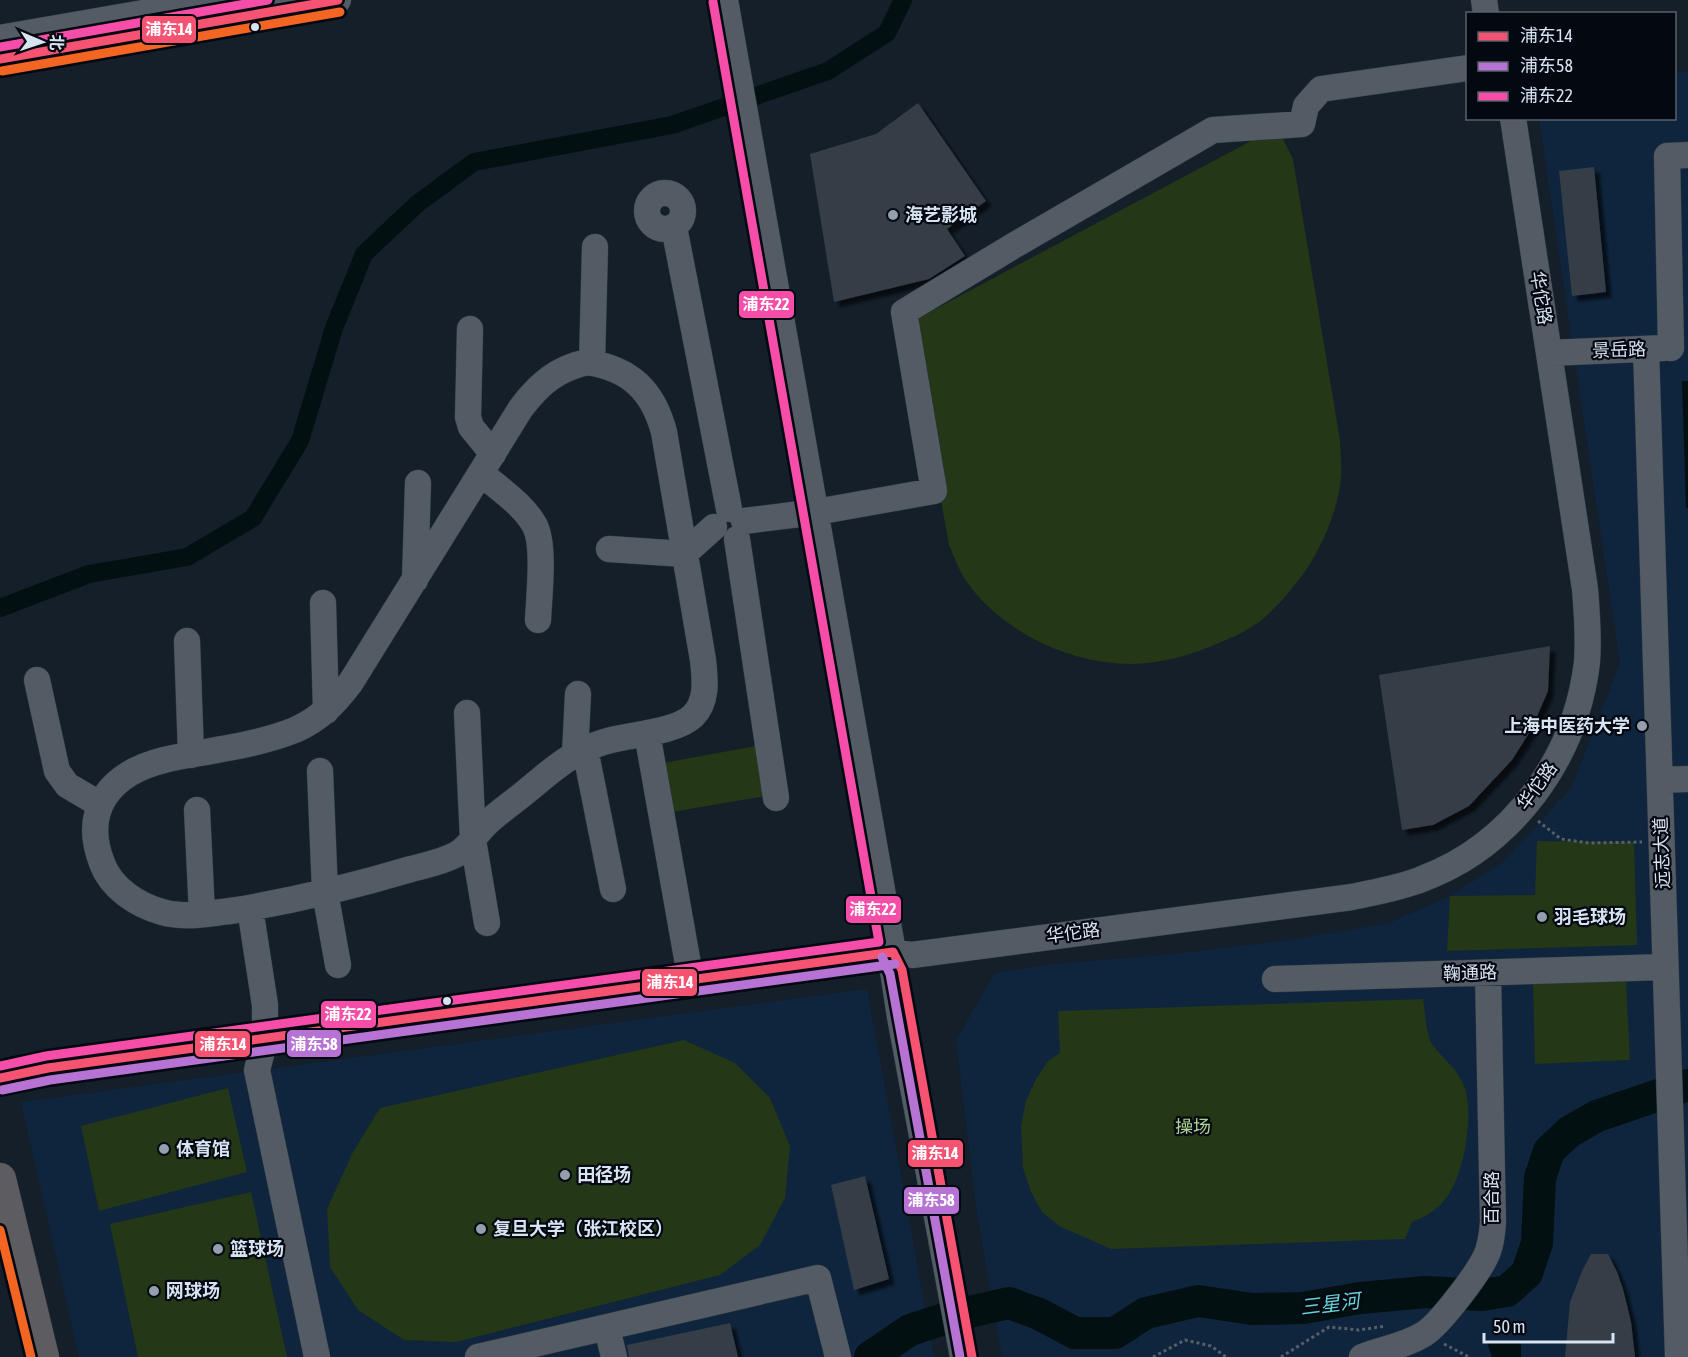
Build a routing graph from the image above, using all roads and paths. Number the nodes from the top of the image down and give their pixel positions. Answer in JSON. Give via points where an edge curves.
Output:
{"nodes":[{"id":1,"x":218,"y":0,"type":"edge"},
{"id":2,"x":338,"y":0,"type":"edge"},
{"id":3,"x":725,"y":0,"type":"edge"},
{"id":4,"x":0,"y":38,"type":"edge"},
{"id":5,"x":0,"y":59,"type":"edge"},
{"id":6,"x":1466,"y":68,"type":"edge"},
{"id":7,"x":1502,"y":120,"type":"edge"},
{"id":8,"x":1513,"y":120,"type":"edge"},
{"id":9,"x":1677,"y":155,"type":"edge"},
{"id":10,"x":674,"y":227,"type":"dead end"},
{"id":11,"x":595,"y":247,"type":"dead end"},
{"id":12,"x":470,"y":329,"type":"dead end"},
{"id":13,"x":1668,"y":348,"type":"edge"},
{"id":14,"x":1549,"y":353,"type":"junction"},
{"id":15,"x":592,"y":363,"type":"junction"},
{"id":16,"x":487,"y":464,"type":"junction"},
{"id":17,"x":418,"y":483,"type":"dead end"},
{"id":18,"x":816,"y":512,"type":"junction"},
{"id":19,"x":731,"y":524,"type":"junction"},
{"id":20,"x":609,"y":549,"type":"dead end"},
{"id":21,"x":684,"y":554,"type":"junction"},
{"id":22,"x":414,"y":580,"type":"junction"},
{"id":23,"x":323,"y":603,"type":"dead end"},
{"id":24,"x":538,"y":620,"type":"dead end"},
{"id":25,"x":187,"y":641,"type":"dead end"},
{"id":26,"x":37,"y":680,"type":"dead end"},
{"id":27,"x":578,"y":694,"type":"dead end"},
{"id":28,"x":326,"y":711,"type":"junction"},
{"id":29,"x":467,"y":713,"type":"dead end"},
{"id":30,"x":647,"y":733,"type":"junction"},
{"id":31,"x":580,"y":752,"type":"junction"},
{"id":32,"x":191,"y":755,"type":"junction"},
{"id":33,"x":320,"y":771,"type":"dead end"},
{"id":34,"x":1688,"y":779,"type":"edge"},
{"id":35,"x":1660,"y":780,"type":"junction"},
{"id":36,"x":776,"y":798,"type":"dead end"},
{"id":37,"x":99,"y":804,"type":"junction"},
{"id":38,"x":1523,"y":807,"type":"junction"},
{"id":39,"x":197,"y":810,"type":"dead end"},
{"id":40,"x":473,"y":840,"type":"junction"},
{"id":41,"x":1662,"y":842,"type":"junction"},
{"id":42,"x":613,"y":889,"type":"dead end"},
{"id":43,"x":325,"y":892,"type":"junction"},
{"id":44,"x":250,"y":908,"type":"junction"},
{"id":45,"x":202,"y":914,"type":"junction"},
{"id":46,"x":487,"y":923,"type":"dead end"},
{"id":47,"x":893,"y":952,"type":"junction"},
{"id":48,"x":338,"y":965,"type":"dead end"},
{"id":49,"x":1665,"y":967,"type":"junction"},
{"id":50,"x":1488,"y":973,"type":"junction"},
{"id":51,"x":1275,"y":979,"type":"dead end"},
{"id":52,"x":691,"y":981,"type":"junction"},
{"id":53,"x":265,"y":1040,"type":"junction"},
{"id":54,"x":0,"y":1078,"type":"edge"},
{"id":55,"x":0,"y":1179,"type":"edge"},
{"id":56,"x":1681,"y":1235,"type":"edge"},
{"id":57,"x":0,"y":1259,"type":"edge"},
{"id":58,"x":607,"y":1328,"type":"junction"},
{"id":59,"x":1416,"y":1338,"type":"junction"},
{"id":60,"x":836,"y":1351,"type":"edge"},
{"id":61,"x":966,"y":1351,"type":"edge"},
{"id":62,"x":23,"y":1357,"type":"edge"},
{"id":63,"x":43,"y":1357,"type":"edge"},
{"id":64,"x":318,"y":1357,"type":"edge"},
{"id":65,"x":478,"y":1357,"type":"edge"},
{"id":66,"x":614,"y":1357,"type":"edge"},
{"id":67,"x":1153,"y":1357,"type":"edge"},
{"id":68,"x":1226,"y":1357,"type":"edge"},
{"id":69,"x":1281,"y":1357,"type":"edge"},
{"id":70,"x":1362,"y":1357,"type":"edge"},
{"id":71,"x":1469,"y":1357,"type":"edge"},
{"id":72,"x":1678,"y":1357,"type":"edge"}],
"edges":[{"from":1,"to":4,"type":"street"},
{"from":2,"to":5,"type":"street"},
{"from":3,"to":18,"type":"street"},
{"from":6,"to":18,"type":"street","via":[[1321,89],[1306,106],[1302,124],[1213,130],[904,312],[934,491]]},
{"from":7,"to":47,"type":"street","name":"华佗路","via":[[1577,627],[1571,693],[1548,753],[1528,785],[1502,816],[1475,838],[1417,870],[1390,878],[1350,887],[950,938]]},
{"from":8,"to":14,"type":"street","name":"华佗路"},
{"from":9,"to":13,"type":"street","name":"远志大道"},
{"from":10,"to":19,"type":"street"},
{"from":11,"to":15,"type":"street"},
{"from":12,"to":16,"type":"street","via":[[468,417]]},
{"from":13,"to":14,"type":"street","name":"景岳路"},
{"from":13,"to":35,"type":"street","name":"远志大道"},
{"from":14,"to":38,"type":"street","name":"华佗路","via":[[1585,589],[1587,661],[1572,725],[1558,757]]},
{"from":15,"to":16,"type":"street","via":[[570,366],[534,391]]},
{"from":15,"to":21,"type":"street","via":[[604,364],[638,384],[659,413]]},
{"from":16,"to":22,"type":"street"},
{"from":16,"to":24,"type":"street","via":[[536,527],[540,549]]},
{"from":17,"to":22,"type":"street"},
{"from":18,"to":19,"type":"street"},
{"from":18,"to":47,"type":"street"},
{"from":19,"to":21,"type":"street"},
{"from":19,"to":36,"type":"street"},
{"from":20,"to":21,"type":"street"},
{"from":21,"to":30,"type":"street","via":[[703,660],[704,695],[690,719]]},
{"from":22,"to":28,"type":"street","via":[[351,682]]},
{"from":23,"to":28,"type":"street"},
{"from":25,"to":32,"type":"street"},
{"from":26,"to":37,"type":"street","via":[[57,771],[67,785]]},
{"from":27,"to":31,"type":"street"},
{"from":28,"to":32,"type":"street","via":[[318,719],[268,739]]},
{"from":29,"to":40,"type":"street"},
{"from":30,"to":31,"type":"street","via":[[609,740]]},
{"from":30,"to":52,"type":"street"},
{"from":31,"to":40,"type":"street","via":[[486,824]]},
{"from":31,"to":42,"type":"street"},
{"from":32,"to":37,"type":"street","via":[[163,760],[122,777]]},
{"from":33,"to":43,"type":"street"},
{"from":34,"to":35,"type":"street"},
{"from":35,"to":41,"type":"street","name":"远志大道"},
{"from":37,"to":45,"type":"street","via":[[96,841],[109,878],[121,890],[164,913]]},
{"from":38,"to":41,"type":"path","via":[[1561,839],[1589,843]]},
{"from":38,"to":47,"type":"street","name":"华佗路","via":[[1482,847],[1422,879],[1393,888],[912,955]]},
{"from":39,"to":45,"type":"street"},
{"from":40,"to":43,"type":"street","via":[[449,858]]},
{"from":40,"to":46,"type":"street"},
{"from":41,"to":49,"type":"street","name":"远志大道"},
{"from":43,"to":44,"type":"street"},
{"from":43,"to":48,"type":"street"},
{"from":44,"to":45,"type":"street"},
{"from":44,"to":53,"type":"street","via":[[265,1005]]},
{"from":47,"to":52,"type":"street","name":"华佗路"},
{"from":47,"to":61,"type":"street","via":[[892,971],[900,1017]]},
{"from":49,"to":50,"type":"street","name":"鞠通路"},
{"from":49,"to":56,"type":"street","name":"远志大道","via":[[1670,1122]]},
{"from":50,"to":51,"type":"street","name":"鞠通路"},
{"from":50,"to":59,"type":"street","name":"百合路","via":[[1491,1240],[1476,1272],[1445,1312]]},
{"from":52,"to":53,"type":"street","name":"华佗路"},
{"from":53,"to":54,"type":"street","name":"华佗路","via":[[48,1068]]},
{"from":53,"to":64,"type":"street","via":[[257,1070]]},
{"from":55,"to":63,"type":"main road"},
{"from":56,"to":72,"type":"street","name":"远志大道"},
{"from":57,"to":62,"type":"main road"},
{"from":58,"to":60,"type":"street","via":[[818,1278]]},
{"from":58,"to":65,"type":"street"},
{"from":58,"to":66,"type":"street"},
{"from":59,"to":69,"type":"path","via":[[1395,1326],[1359,1330],[1329,1327]]},
{"from":59,"to":70,"type":"street","name":"百合路"},
{"from":59,"to":71,"type":"path"},
{"from":67,"to":68,"type":"path","via":[[1185,1340],[1211,1346]]}]}
